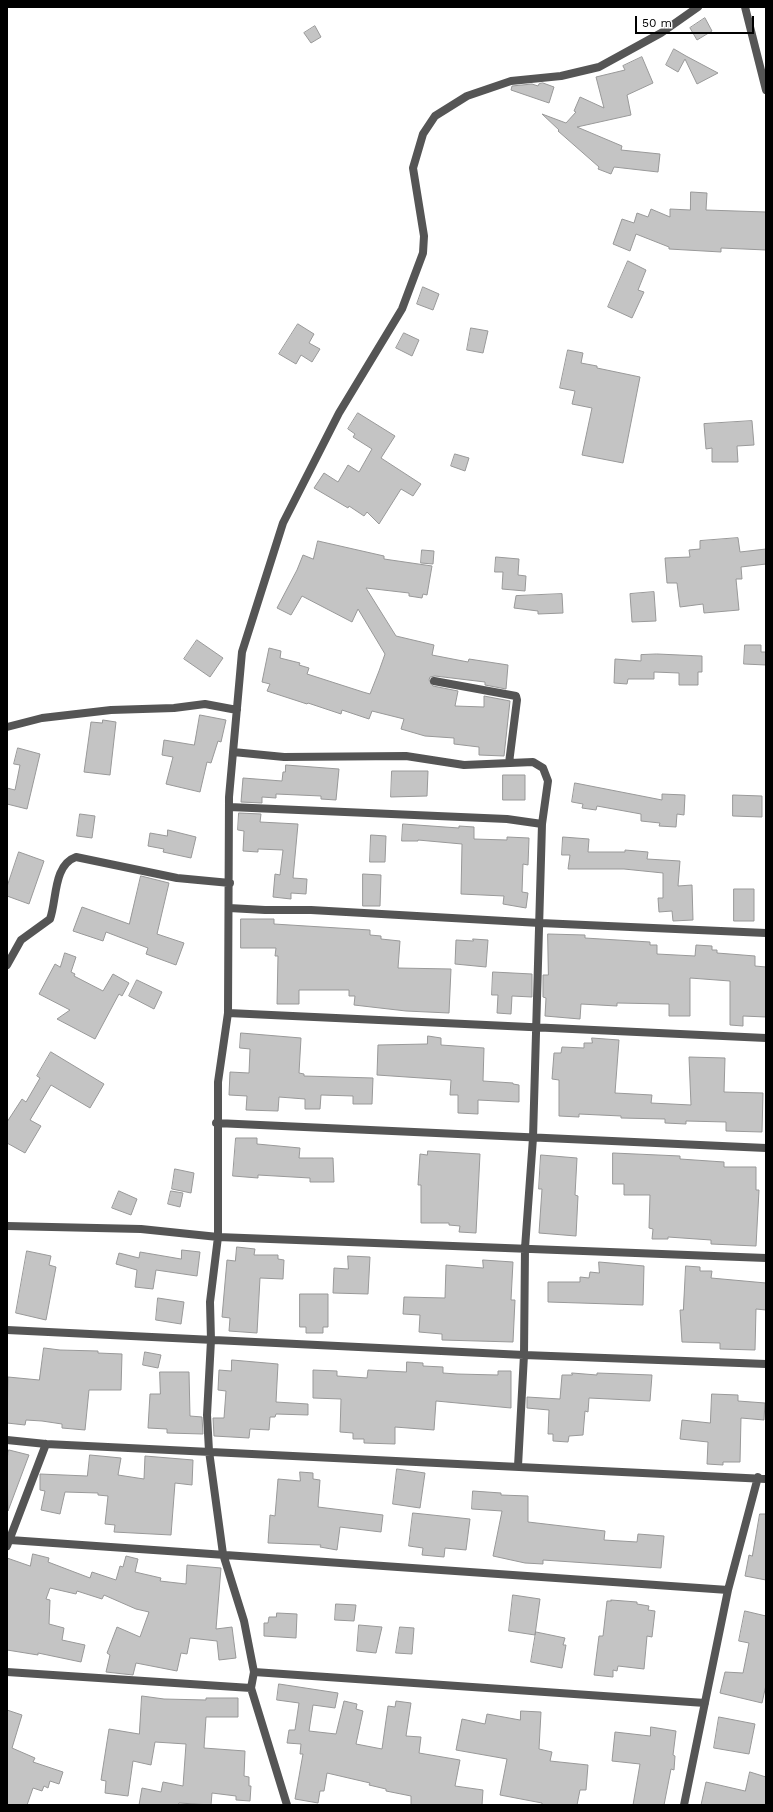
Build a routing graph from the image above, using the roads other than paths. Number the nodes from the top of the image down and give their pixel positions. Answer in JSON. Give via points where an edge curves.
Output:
{"nodes":[{"id":1,"x":698,"y":7,"type":"edge"},
{"id":2,"x":745,"y":7,"type":"edge"},
{"id":3,"x":766,"y":90,"type":"edge"},
{"id":4,"x":434,"y":681,"type":"dead end"},
{"id":5,"x":237,"y":710,"type":"junction"},
{"id":6,"x":7,"y":727,"type":"edge"},
{"id":7,"x":233,"y":752,"type":"junction"},
{"id":8,"x":509,"y":763,"type":"junction"},
{"id":9,"x":229,"y":807,"type":"junction"},
{"id":10,"x":542,"y":824,"type":"junction"},
{"id":11,"x":230,"y":883,"type":"junction"},
{"id":12,"x":229,"y":908,"type":"junction"},
{"id":13,"x":540,"y":923,"type":"junction"},
{"id":14,"x":766,"y":933,"type":"edge"},
{"id":15,"x":7,"y":965,"type":"edge"},
{"id":16,"x":228,"y":1013,"type":"junction"},
{"id":17,"x":535,"y":1028,"type":"junction"},
{"id":18,"x":766,"y":1038,"type":"edge"},
{"id":19,"x":216,"y":1123,"type":"junction"},
{"id":20,"x":533,"y":1138,"type":"junction"},
{"id":21,"x":766,"y":1148,"type":"edge"},
{"id":22,"x":7,"y":1226,"type":"edge"},
{"id":23,"x":218,"y":1237,"type":"junction"},
{"id":24,"x":525,"y":1248,"type":"junction"},
{"id":25,"x":766,"y":1258,"type":"edge"},
{"id":26,"x":7,"y":1330,"type":"edge"},
{"id":27,"x":211,"y":1340,"type":"junction"},
{"id":28,"x":524,"y":1355,"type":"junction"},
{"id":29,"x":766,"y":1364,"type":"edge"},
{"id":30,"x":7,"y":1440,"type":"edge"},
{"id":31,"x":46,"y":1444,"type":"junction"},
{"id":32,"x":209,"y":1451,"type":"junction"},
{"id":33,"x":518,"y":1466,"type":"junction"},
{"id":34,"x":762,"y":1478,"type":"edge"},
{"id":35,"x":8,"y":1543,"type":"edge"},
{"id":36,"x":223,"y":1554,"type":"junction"},
{"id":37,"x":728,"y":1590,"type":"junction"},
{"id":38,"x":7,"y":1672,"type":"edge"},
{"id":39,"x":254,"y":1672,"type":"junction"},
{"id":40,"x":251,"y":1688,"type":"junction"},
{"id":41,"x":705,"y":1703,"type":"junction"},
{"id":42,"x":287,"y":1805,"type":"edge"},
{"id":43,"x":684,"y":1805,"type":"edge"}],
"edges":[{"from":1,"to":5,"type":"street","via":[[661,32],[599,67],[561,76],[511,81],[467,96],[435,116],[423,134],[413,168],[424,236],[423,253],[402,309],[339,413],[283,523],[242,652]]},
{"from":2,"to":3,"type":"street"},
{"from":4,"to":8,"type":"street","via":[[517,698]]},
{"from":5,"to":6,"type":"street","via":[[205,704],[174,708],[111,710],[42,718]]},
{"from":5,"to":7,"type":"street"},
{"from":7,"to":8,"type":"street","via":[[284,756],[406,756],[464,765]]},
{"from":7,"to":9,"type":"street"},
{"from":8,"to":10,"type":"street","via":[[533,762],[543,768],[548,781]]},
{"from":9,"to":10,"type":"street","via":[[507,819]]},
{"from":9,"to":11,"type":"street"},
{"from":10,"to":13,"type":"street"},
{"from":11,"to":12,"type":"street"},
{"from":11,"to":15,"type":"street","via":[[177,878],[76,857],[68,860],[61,869],[50,919],[21,940]]},
{"from":12,"to":13,"type":"street"},
{"from":12,"to":16,"type":"street"},
{"from":13,"to":14,"type":"street"},
{"from":13,"to":17,"type":"street"},
{"from":16,"to":17,"type":"street"},
{"from":16,"to":19,"type":"street","via":[[218,1082]]},
{"from":17,"to":18,"type":"street"},
{"from":17,"to":20,"type":"street"},
{"from":19,"to":20,"type":"street"},
{"from":19,"to":23,"type":"street"},
{"from":20,"to":21,"type":"street"},
{"from":20,"to":24,"type":"street"},
{"from":22,"to":23,"type":"street","via":[[141,1229]]},
{"from":23,"to":24,"type":"street"},
{"from":23,"to":27,"type":"street","via":[[210,1302]]},
{"from":24,"to":25,"type":"street"},
{"from":24,"to":28,"type":"street"},
{"from":26,"to":27,"type":"street"},
{"from":27,"to":28,"type":"street"},
{"from":27,"to":32,"type":"street","via":[[207,1415]]},
{"from":28,"to":29,"type":"street"},
{"from":28,"to":33,"type":"street"},
{"from":30,"to":31,"type":"street"},
{"from":31,"to":32,"type":"street"},
{"from":31,"to":35,"type":"street"},
{"from":32,"to":33,"type":"street"},
{"from":32,"to":36,"type":"street"},
{"from":33,"to":34,"type":"street"},
{"from":34,"to":37,"type":"street"},
{"from":35,"to":36,"type":"street"},
{"from":36,"to":37,"type":"street"},
{"from":36,"to":39,"type":"street","via":[[244,1621]]},
{"from":37,"to":41,"type":"street"},
{"from":38,"to":40,"type":"street"},
{"from":39,"to":40,"type":"street"},
{"from":39,"to":41,"type":"street"},
{"from":40,"to":42,"type":"street"},
{"from":41,"to":43,"type":"street"}]}
